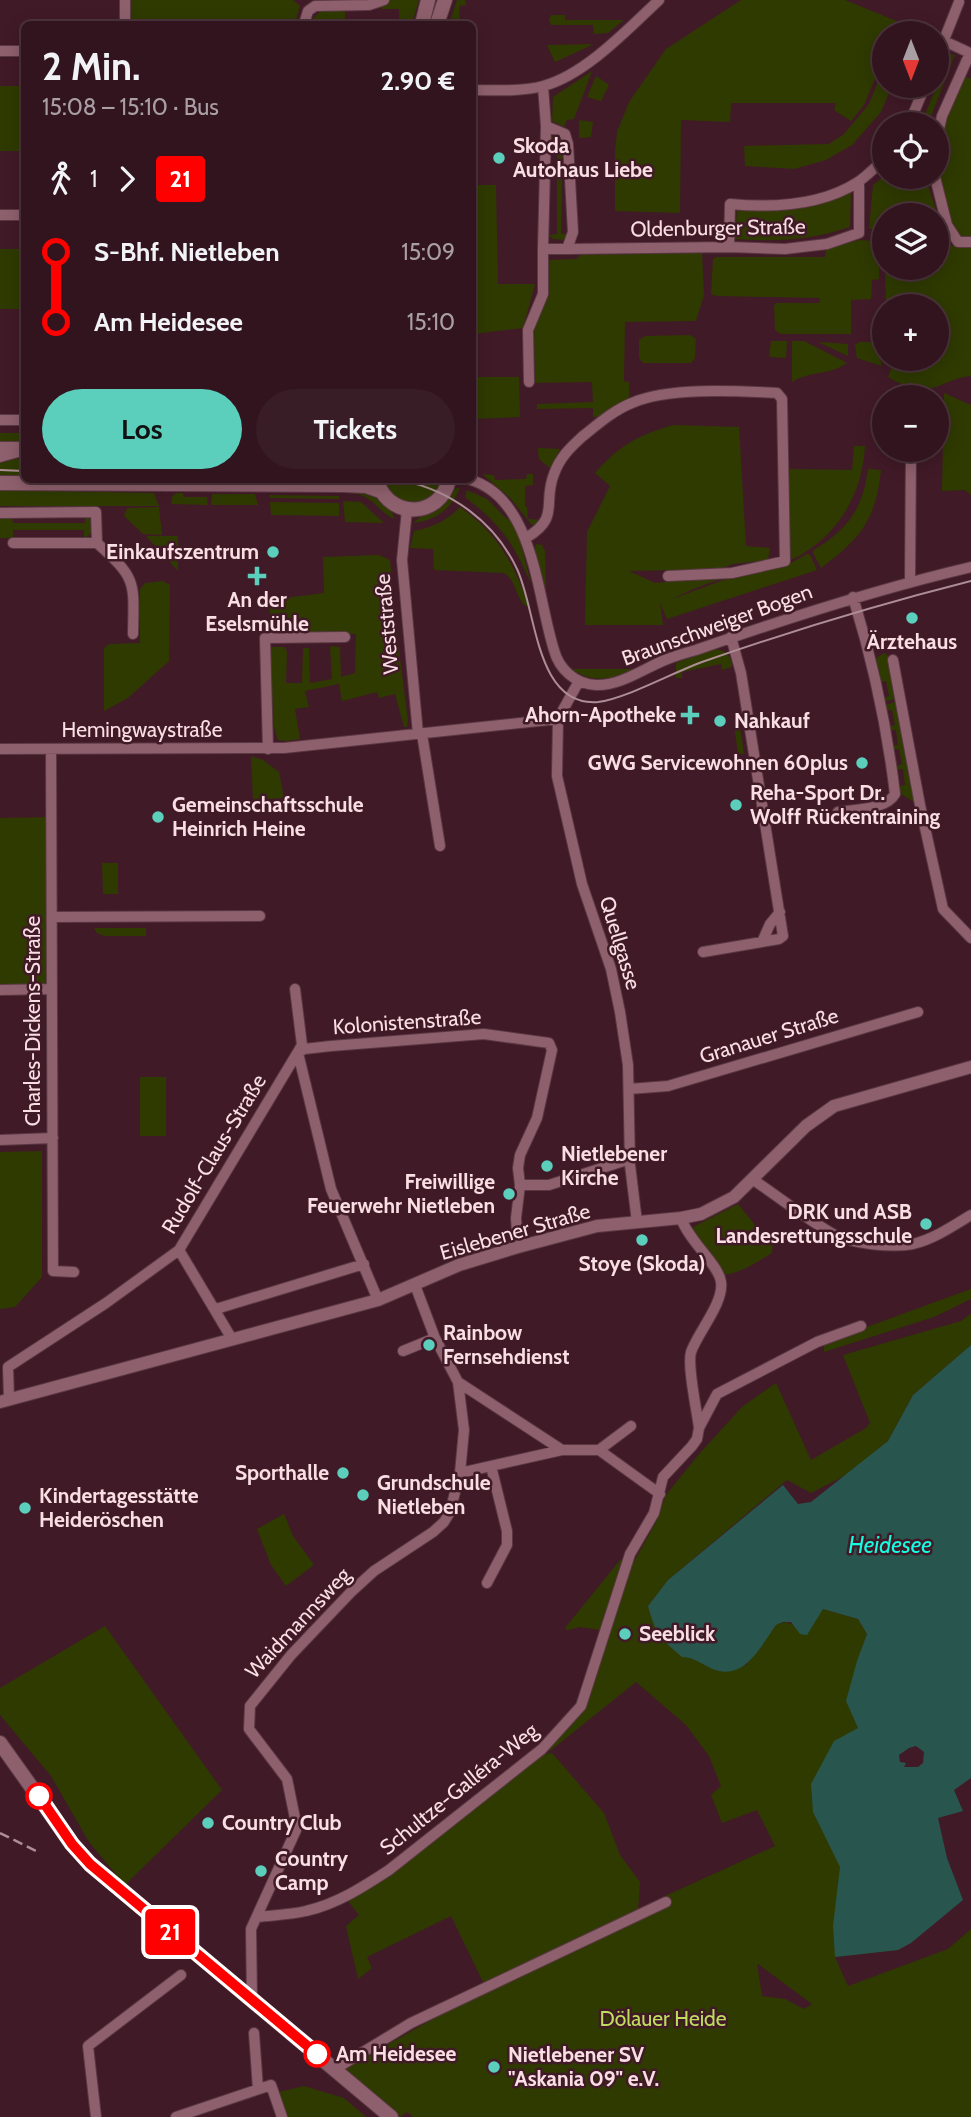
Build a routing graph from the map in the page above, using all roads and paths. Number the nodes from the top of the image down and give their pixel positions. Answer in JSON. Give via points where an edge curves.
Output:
{"nodes":[{"id":1,"x":125,"y":0,"type":"edge"},
{"id":2,"x":384,"y":0,"type":"edge"},
{"id":3,"x":428,"y":0,"type":"edge"},
{"id":4,"x":444,"y":0,"type":"edge"},
{"id":5,"x":659,"y":0,"type":"edge"},
{"id":6,"x":957,"y":1,"type":"edge"},
{"id":7,"x":971,"y":7,"type":"edge"},
{"id":8,"x":125,"y":21,"type":"edge"},
{"id":9,"x":305,"y":21,"type":"edge"},
{"id":10,"x":423,"y":21,"type":"edge"},
{"id":11,"x":438,"y":21,"type":"edge"},
{"id":12,"x":949,"y":26,"type":"edge"},
{"id":13,"x":949,"y":43,"type":"edge"},
{"id":14,"x":0,"y":51,"type":"edge"},
{"id":15,"x":21,"y":51,"type":"edge"},
{"id":16,"x":543,"y":86,"type":"junction"},
{"id":17,"x":476,"y":90,"type":"edge"},
{"id":18,"x":945,"y":112,"type":"edge"},
{"id":19,"x":546,"y":126,"type":"junction"},
{"id":20,"x":872,"y":170,"type":"edge"},
{"id":21,"x":859,"y":181,"type":"junction"},
{"id":22,"x":939,"y":189,"type":"edge"},
{"id":23,"x":0,"y":215,"type":"edge"},
{"id":24,"x":21,"y":215,"type":"edge"},
{"id":25,"x":971,"y":242,"type":"edge"},
{"id":26,"x":729,"y":247,"type":"junction"},
{"id":27,"x":543,"y":249,"type":"junction"},
{"id":28,"x":567,"y":249,"type":"junction"},
{"id":29,"x":528,"y":382,"type":"dead end"},
{"id":30,"x":0,"y":420,"type":"edge"},
{"id":31,"x":21,"y":420,"type":"edge"},
{"id":32,"x":0,"y":449,"type":"edge"},
{"id":33,"x":21,"y":450,"type":"edge"},
{"id":34,"x":21,"y":451,"type":"edge"},
{"id":35,"x":0,"y":457,"type":"edge"},
{"id":36,"x":911,"y":462,"type":"edge"},
{"id":37,"x":476,"y":482,"type":"edge"},
{"id":38,"x":0,"y":483,"type":"edge"},
{"id":39,"x":448,"y":483,"type":"edge"},
{"id":40,"x":378,"y":485,"type":"edge"},
{"id":41,"x":407,"y":510,"type":"junction"},
{"id":42,"x":0,"y":513,"type":"edge"},
{"id":43,"x":526,"y":538,"type":"junction"},
{"id":44,"x":13,"y":543,"type":"dead end"},
{"id":45,"x":97,"y":543,"type":"junction"},
{"id":46,"x":971,"y":567,"type":"edge"},
{"id":47,"x":668,"y":576,"type":"dead end"},
{"id":48,"x":910,"y":580,"type":"junction"},
{"id":49,"x":853,"y":597,"type":"junction"},
{"id":50,"x":133,"y":634,"type":"dead end"},
{"id":51,"x":345,"y":637,"type":"dead end"},
{"id":52,"x":732,"y":637,"type":"junction"},
{"id":53,"x":893,"y":660,"type":"dead end"},
{"id":54,"x":579,"y":681,"type":"junction"},
{"id":55,"x":558,"y":719,"type":"junction"},
{"id":56,"x":420,"y":734,"type":"junction"},
{"id":57,"x":0,"y":749,"type":"edge"},
{"id":58,"x":51,"y":749,"type":"junction"},
{"id":59,"x":268,"y":749,"type":"junction"},
{"id":60,"x":838,"y":812,"type":"dead end"},
{"id":61,"x":440,"y":846,"type":"dead end"},
{"id":62,"x":780,"y":912,"type":"junction"},
{"id":63,"x":260,"y":916,"type":"dead end"},
{"id":64,"x":52,"y":917,"type":"junction"},
{"id":65,"x":971,"y":938,"type":"edge"},
{"id":66,"x":762,"y":942,"type":"junction"},
{"id":67,"x":703,"y":953,"type":"dead end"},
{"id":68,"x":52,"y":989,"type":"junction"},
{"id":69,"x":295,"y":989,"type":"dead end"},
{"id":70,"x":0,"y":990,"type":"edge"},
{"id":71,"x":918,"y":1012,"type":"dead end"},
{"id":72,"x":298,"y":1053,"type":"junction"},
{"id":73,"x":971,"y":1067,"type":"edge"},
{"id":74,"x":629,"y":1089,"type":"junction"},
{"id":75,"x":53,"y":1138,"type":"junction"},
{"id":76,"x":0,"y":1140,"type":"edge"},
{"id":77,"x":630,"y":1162,"type":"junction"},
{"id":78,"x":752,"y":1179,"type":"junction"},
{"id":79,"x":520,"y":1185,"type":"junction"},
{"id":80,"x":971,"y":1215,"type":"edge"},
{"id":81,"x":681,"y":1218,"type":"junction"},
{"id":82,"x":637,"y":1222,"type":"junction"},
{"id":83,"x":517,"y":1247,"type":"junction"},
{"id":84,"x":180,"y":1250,"type":"junction"},
{"id":85,"x":364,"y":1264,"type":"junction"},
{"id":86,"x":74,"y":1272,"type":"dead end"},
{"id":87,"x":415,"y":1284,"type":"junction"},
{"id":88,"x":378,"y":1300,"type":"junction"},
{"id":89,"x":216,"y":1309,"type":"junction"},
{"id":90,"x":860,"y":1326,"type":"dead end"},
{"id":91,"x":435,"y":1338,"type":"junction"},
{"id":92,"x":232,"y":1339,"type":"junction"},
{"id":93,"x":403,"y":1351,"type":"dead end"},
{"id":94,"x":458,"y":1382,"type":"junction"},
{"id":95,"x":717,"y":1394,"type":"junction"},
{"id":96,"x":4,"y":1400,"type":"edge"},
{"id":97,"x":696,"y":1406,"type":"junction"},
{"id":98,"x":632,"y":1426,"type":"dead end"},
{"id":99,"x":699,"y":1428,"type":"junction"},
{"id":100,"x":562,"y":1450,"type":"junction"},
{"id":101,"x":599,"y":1450,"type":"junction"},
{"id":102,"x":491,"y":1466,"type":"junction"},
{"id":103,"x":460,"y":1473,"type":"junction"},
{"id":104,"x":660,"y":1494,"type":"junction"},
{"id":105,"x":487,"y":1583,"type":"dead end"},
{"id":106,"x":0,"y":1743,"type":"edge"},
{"id":107,"x":666,"y":1902,"type":"dead end"},
{"id":108,"x":257,"y":1917,"type":"junction"},
{"id":109,"x":181,"y":1975,"type":"dead end"},
{"id":110,"x":252,"y":2000,"type":"junction"},
{"id":111,"x":254,"y":2033,"type":"dead end"},
{"id":112,"x":335,"y":2069,"type":"junction"},
{"id":113,"x":258,"y":2089,"type":"junction"},
{"id":114,"x":96,"y":2117,"type":"edge"},
{"id":115,"x":176,"y":2117,"type":"edge"},
{"id":116,"x":282,"y":2117,"type":"edge"},
{"id":117,"x":391,"y":2117,"type":"edge"}],
"edges":[{"from":1,"to":8,"type":"street"},
{"from":2,"to":9,"type":"street","via":[[374,5],[315,6],[308,10]]},
{"from":3,"to":10,"type":"main road"},
{"from":4,"to":11,"type":"main road"},
{"from":5,"to":16,"type":"street","via":[[574,72]]},
{"from":6,"to":7,"type":"street"},
{"from":6,"to":12,"type":"street"},
{"from":13,"to":18,"type":"street","via":[[970,52]]},
{"from":14,"to":15,"type":"street"},
{"from":16,"to":17,"type":"street"},
{"from":16,"to":19,"type":"street"},
{"from":19,"to":27,"type":"street"},
{"from":19,"to":28,"type":"street","via":[[565,134],[568,144],[573,232]]},
{"from":20,"to":21,"type":"street"},
{"from":21,"to":26,"type":"street","via":[[810,202],[730,204]]},
{"from":21,"to":26,"type":"street","name":"Oldenburger Straße","via":[[859,233],[827,244],[785,249]]},
{"from":22,"to":25,"type":"street","via":[[947,225],[958,242]]},
{"from":23,"to":24,"type":"street"},
{"from":26,"to":28,"type":"street","name":"Oldenburger Straße"},
{"from":27,"to":28,"type":"street","name":"Oldenburger Straße"},
{"from":27,"to":29,"type":"street","via":[[543,295],[528,330]]},
{"from":30,"to":31,"type":"street"},
{"from":32,"to":33,"type":"main road"},
{"from":34,"to":35,"type":"street"},
{"from":36,"to":48,"type":"street"},
{"from":37,"to":43,"type":"street","via":[[502,500]]},
{"from":38,"to":40,"type":"main road"},
{"from":39,"to":41,"type":"main road","via":[[434,504]]},
{"from":40,"to":41,"type":"main road","via":[[389,502]]},
{"from":41,"to":56,"type":"street","name":"Weststraße","via":[[402,560]]},
{"from":42,"to":45,"type":"street","via":[[96,512]]},
{"from":43,"to":47,"type":"street","via":[[542,528],[548,517],[558,461],[598,423],[632,403],[678,393],[777,393],[782,398],[785,561],[732,573]]},
{"from":43,"to":54,"type":"street","via":[[556,657]]},
{"from":44,"to":45,"type":"street"},
{"from":45,"to":50,"type":"street","via":[[131,579]]},
{"from":46,"to":48,"type":"street","name":"Braunschweiger Bogen"},
{"from":48,"to":49,"type":"street","name":"Braunschweiger Bogen"},
{"from":49,"to":52,"type":"street","name":"Braunschweiger Bogen"},
{"from":49,"to":60,"type":"street","via":[[877,684],[895,794],[883,804]]},
{"from":51,"to":59,"type":"street","via":[[265,638]]},
{"from":52,"to":54,"type":"street","name":"Braunschweiger Bogen","via":[[612,683]]},
{"from":52,"to":62,"type":"street"},
{"from":53,"to":65,"type":"street","via":[[943,909]]},
{"from":54,"to":55,"type":"street"},
{"from":55,"to":56,"type":"street","name":"Hemingwaystraße"},
{"from":55,"to":74,"type":"street","name":"Quellgasse","via":[[557,776],[582,884],[611,969]]},
{"from":56,"to":59,"type":"street","name":"Hemingwaystraße"},
{"from":56,"to":61,"type":"street","name":"Weststraße"},
{"from":57,"to":58,"type":"street","name":"Hemingwaystraße"},
{"from":58,"to":59,"type":"street","name":"Hemingwaystraße"},
{"from":58,"to":64,"type":"street","name":"Charles-Dickens-Straße"},
{"from":62,"to":66,"type":"street"},
{"from":62,"to":66,"type":"street","via":[[783,936]]},
{"from":63,"to":64,"type":"street"},
{"from":64,"to":68,"type":"street","name":"Charles-Dickens-Straße"},
{"from":66,"to":67,"type":"street"},
{"from":68,"to":70,"type":"street"},
{"from":68,"to":75,"type":"street","name":"Charles-Dickens-Straße"},
{"from":69,"to":72,"type":"street","via":[[302,1045]]},
{"from":71,"to":74,"type":"street","name":"Granauer Straße","via":[[668,1086]]},
{"from":72,"to":79,"type":"street","name":"Kolonistenstraße","via":[[331,1046],[484,1034],[549,1043],[552,1050],[537,1118],[520,1155]]},
{"from":72,"to":84,"type":"street","name":"Rudolf-Claus-Straße"},
{"from":72,"to":85,"type":"street","via":[[331,1189]]},
{"from":73,"to":78,"type":"street","name":"Eislebener Straße","via":[[834,1106],[806,1126]]},
{"from":74,"to":77,"type":"street","name":"Quellgasse"},
{"from":75,"to":76,"type":"street"},
{"from":75,"to":86,"type":"street","name":"Charles-Dickens-Straße","via":[[53,1271]]},
{"from":77,"to":79,"type":"street","via":[[550,1185]]},
{"from":77,"to":82,"type":"street","name":"Quellgasse"},
{"from":78,"to":80,"type":"street","via":[[852,1241],[913,1244],[947,1231]]},
{"from":78,"to":81,"type":"street","name":"Eislebener Straße","via":[[720,1206]]},
{"from":79,"to":83,"type":"street"},
{"from":81,"to":82,"type":"street","name":"Eislebener Straße"},
{"from":81,"to":97,"type":"street","via":[[722,1284],[690,1354]]},
{"from":82,"to":83,"type":"street","name":"Eislebener Straße"},
{"from":83,"to":87,"type":"street","name":"Eislebener Straße"},
{"from":84,"to":89,"type":"street"},
{"from":84,"to":96,"type":"street","name":"Rudolf-Claus-Straße","via":[[8,1367]]},
{"from":85,"to":88,"type":"street"},
{"from":85,"to":89,"type":"street"},
{"from":87,"to":88,"type":"street","name":"Eislebener Straße"},
{"from":87,"to":91,"type":"street","name":"Waidmannsweg"},
{"from":88,"to":92,"type":"street","name":"Eislebener Straße"},
{"from":89,"to":92,"type":"street"},
{"from":90,"to":95,"type":"street","via":[[817,1342]]},
{"from":91,"to":93,"type":"street"},
{"from":91,"to":94,"type":"street","name":"Waidmannsweg"},
{"from":92,"to":96,"type":"street","name":"Eislebener Straße"},
{"from":94,"to":100,"type":"street"},
{"from":94,"to":103,"type":"street","name":"Waidmannsweg","via":[[464,1430]]},
{"from":95,"to":97,"type":"street"},
{"from":95,"to":99,"type":"street","name":"Schultze-Galléra-Weg"},
{"from":97,"to":99,"type":"street"},
{"from":98,"to":101,"type":"street"},
{"from":99,"to":104,"type":"street","name":"Schultze-Galléra-Weg","via":[[692,1446],[663,1477]]},
{"from":100,"to":101,"type":"street"},
{"from":100,"to":102,"type":"street"},
{"from":101,"to":104,"type":"street"},
{"from":102,"to":103,"type":"street"},
{"from":102,"to":105,"type":"street","via":[[507,1545]]},
{"from":103,"to":108,"type":"street","name":"Waidmannsweg","via":[[444,1522],[351,1592],[250,1706],[249,1729],[287,1779],[297,1828]]},
{"from":104,"to":108,"type":"street","name":"Schultze-Galléra-Weg","via":[[647,1528],[630,1554],[581,1706],[542,1749],[364,1887],[305,1912]]},
{"from":106,"to":110,"type":"main road","via":[[90,1864]]},
{"from":107,"to":112,"type":"street","via":[[411,2023]]},
{"from":108,"to":110,"type":"street","name":"Waidmannsweg","via":[[251,1929]]},
{"from":109,"to":114,"type":"street","via":[[88,2046]]},
{"from":110,"to":112,"type":"main road"},
{"from":111,"to":113,"type":"street"},
{"from":112,"to":117,"type":"main road"},
{"from":113,"to":115,"type":"street"},
{"from":113,"to":116,"type":"street","via":[[271,2085]]}]}
